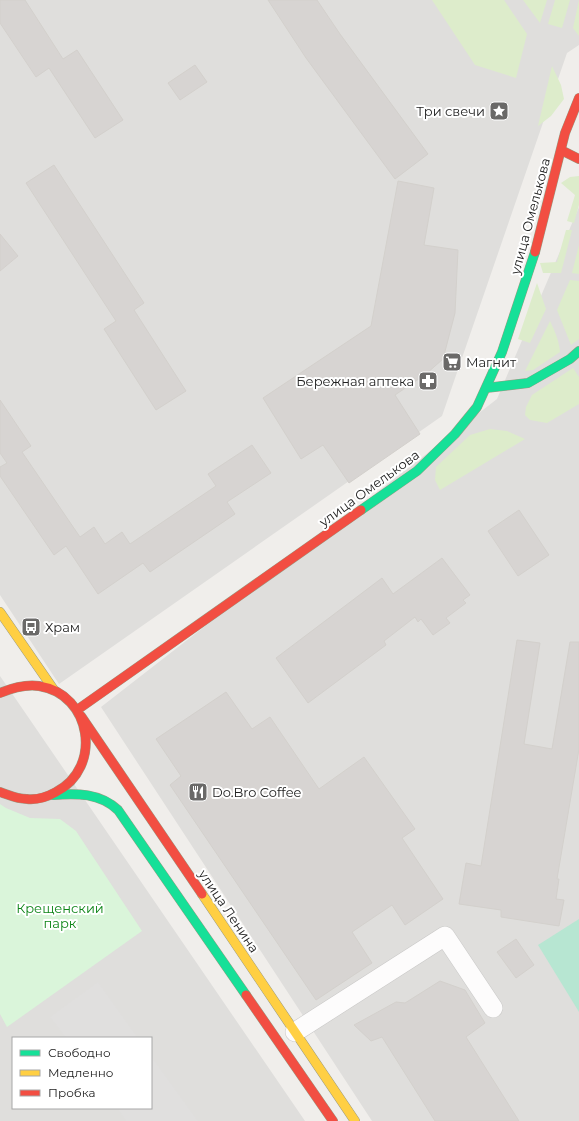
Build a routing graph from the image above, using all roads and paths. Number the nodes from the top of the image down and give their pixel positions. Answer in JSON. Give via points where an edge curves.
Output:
{"nodes":[{"id":1,"x":579,"y":98,"type":"edge"},
{"id":2,"x":561,"y":150,"type":"junction"},
{"id":3,"x":579,"y":159,"type":"edge"},
{"id":4,"x":579,"y":351,"type":"edge"},
{"id":5,"x":486,"y":388,"type":"junction"},
{"id":6,"x":0,"y":612,"type":"edge"},
{"id":7,"x":54,"y":690,"type":"junction"},
{"id":8,"x":0,"y":693,"type":"edge"},
{"id":9,"x":79,"y":713,"type":"junction"},
{"id":10,"x":0,"y":792,"type":"edge"},
{"id":11,"x":53,"y":795,"type":"junction"},
{"id":12,"x":493,"y":1008,"type":"dead end"},
{"id":13,"x":295,"y":1032,"type":"junction"},
{"id":14,"x":333,"y":1121,"type":"edge"},
{"id":15,"x":355,"y":1121,"type":"edge"}],
"edges":[{"from":1,"to":2,"type":"street","name":"улица Омелькова"},
{"from":2,"to":3,"type":"street"},
{"from":2,"to":5,"type":"street","name":"улица Омелькова","via":[[532,262],[502,352]]},
{"from":4,"to":5,"type":"street","via":[[570,359],[528,382]]},
{"from":5,"to":9,"type":"street","name":"улица Омелькова","via":[[477,407],[455,434],[417,471]]},
{"from":6,"to":7,"type":"street"},
{"from":7,"to":8,"type":"street","via":[[35,685],[16,687]]},
{"from":7,"to":9,"type":"street","name":"улица Ленина","via":[[70,702]]},
{"from":9,"to":11,"type":"street","via":[[87,734],[86,752],[80,770],[69,784]]},
{"from":9,"to":13,"type":"street","name":"улица Ленина"},
{"from":10,"to":11,"type":"street","via":[[17,798],[35,800]]},
{"from":11,"to":14,"type":"street","via":[[73,793],[93,796],[108,802],[123,816]]},
{"from":12,"to":13,"type":"street","via":[[446,936]]},
{"from":13,"to":15,"type":"street","name":"улица Ленина"}]}
